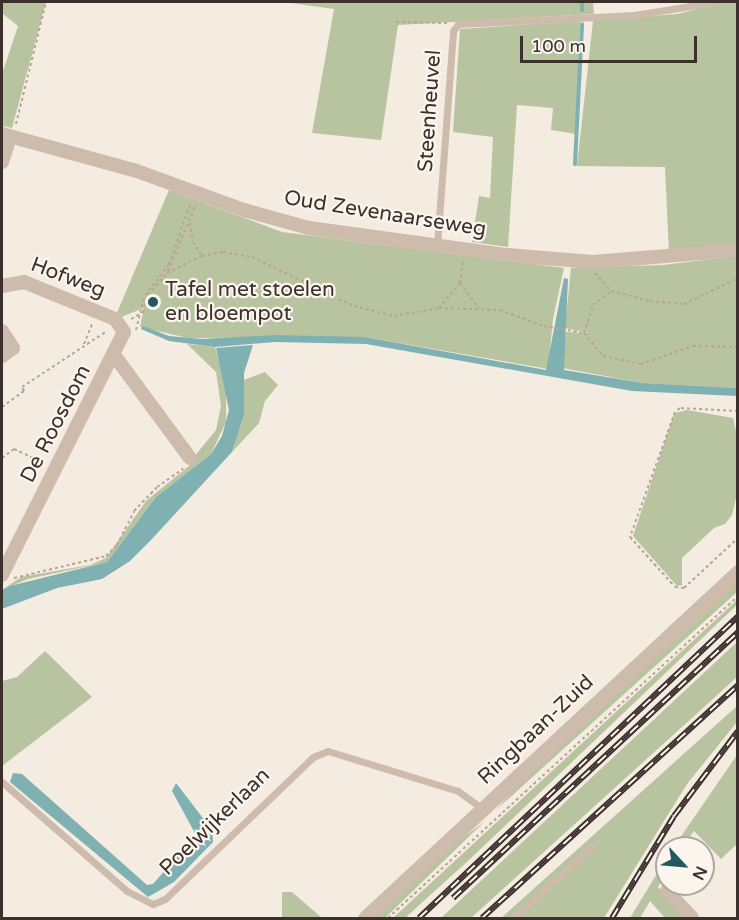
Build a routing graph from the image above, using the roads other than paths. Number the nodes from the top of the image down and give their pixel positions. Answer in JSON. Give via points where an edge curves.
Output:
{"nodes":[{"id":1,"x":716,"y":2,"type":"edge"},
{"id":2,"x":6,"y":136,"type":"edge"},
{"id":3,"x":2,"y":162,"type":"edge"},
{"id":4,"x":437,"y":245,"type":"junction"},
{"id":5,"x":738,"y":250,"type":"edge"},
{"id":6,"x":2,"y":285,"type":"edge"},
{"id":7,"x":120,"y":322,"type":"joint"},
{"id":8,"x":2,"y":331,"type":"edge"},
{"id":9,"x":114,"y":355,"type":"junction"},
{"id":10,"x":2,"y":356,"type":"edge"},
{"id":11,"x":190,"y":458,"type":"road end"},
{"id":12,"x":738,"y":572,"type":"edge"},
{"id":13,"x":5,"y":579,"type":"edge"},
{"id":14,"x":2,"y":782,"type":"edge"},
{"id":15,"x":483,"y":808,"type":"junction"},
{"id":16,"x":593,"y":846,"type":"dead end"},
{"id":17,"x":672,"y":896,"type":"edge"},
{"id":18,"x":365,"y":918,"type":"edge"},
{"id":19,"x":513,"y":918,"type":"edge"},
{"id":20,"x":692,"y":918,"type":"edge"}],
"edges":[{"from":1,"to":4,"type":"lane","name":"Steenheuvel","via":[[624,16],[458,24],[453,31]]},
{"from":2,"to":3,"type":"street"},
{"from":2,"to":4,"type":"street","name":"Oud Zevenaarseweg","via":[[134,170],[244,210],[309,228]]},
{"from":4,"to":5,"type":"street","name":"Oud Zevenaarseweg","via":[[591,262],[681,258]]},
{"from":6,"to":7,"type":"street","name":"Hofweg","via":[[19,281]]},
{"from":7,"to":9,"type":"street","name":"De Roosdom","via":[[124,333]]},
{"from":8,"to":10,"type":"street","via":[[13,348]]},
{"from":9,"to":11,"type":"street","name":"De Roosdom"},
{"from":9,"to":13,"type":"street","name":"De Roosdom"},
{"from":12,"to":15,"type":"street","name":"Ringbaan-Zuid"},
{"from":14,"to":15,"type":"lane","name":"Poelwijkerlaan","via":[[127,891],[153,904],[165,899],[313,757],[328,752],[458,791]]},
{"from":15,"to":18,"type":"street","name":"Ringbaan-Zuid"},
{"from":16,"to":19,"type":"lane"},
{"from":17,"to":20,"type":"street"}]}
